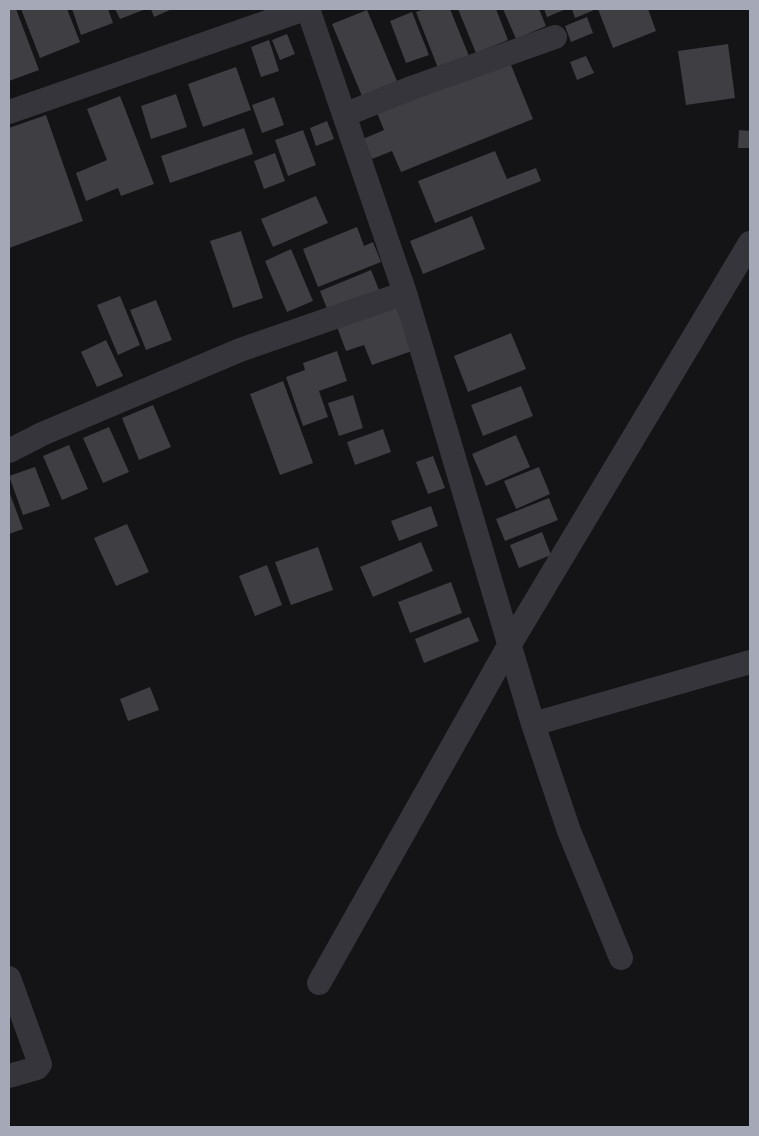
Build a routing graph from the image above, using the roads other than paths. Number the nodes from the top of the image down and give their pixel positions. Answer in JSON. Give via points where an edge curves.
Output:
{"nodes":[{"id":1,"x":302,"y":9,"type":"edge"},
{"id":2,"x":555,"y":37,"type":"dead end"},
{"id":3,"x":9,"y":112,"type":"edge"},
{"id":4,"x":344,"y":115,"type":"junction"},
{"id":5,"x":750,"y":243,"type":"edge"},
{"id":6,"x":405,"y":293,"type":"junction"},
{"id":7,"x":9,"y":451,"type":"edge"},
{"id":8,"x":510,"y":644,"type":"junction"},
{"id":9,"x":750,"y":662,"type":"edge"},
{"id":10,"x":532,"y":724,"type":"junction"},
{"id":11,"x":621,"y":958,"type":"dead end"},
{"id":12,"x":9,"y":978,"type":"edge"},
{"id":13,"x":320,"y":983,"type":"dead end"},
{"id":14,"x":9,"y":1076,"type":"edge"}],
"edges":[{"from":1,"to":3,"type":"street"},
{"from":1,"to":4,"type":"street"},
{"from":2,"to":4,"type":"street"},
{"from":4,"to":6,"type":"street"},
{"from":5,"to":8,"type":"street"},
{"from":6,"to":7,"type":"street","via":[[240,350]]},
{"from":6,"to":8,"type":"street"},
{"from":8,"to":10,"type":"street"},
{"from":8,"to":13,"type":"street"},
{"from":9,"to":10,"type":"street"},
{"from":10,"to":11,"type":"street","via":[[569,832]]},
{"from":12,"to":14,"type":"street","via":[[40,1064],[37,1068]]}]}
